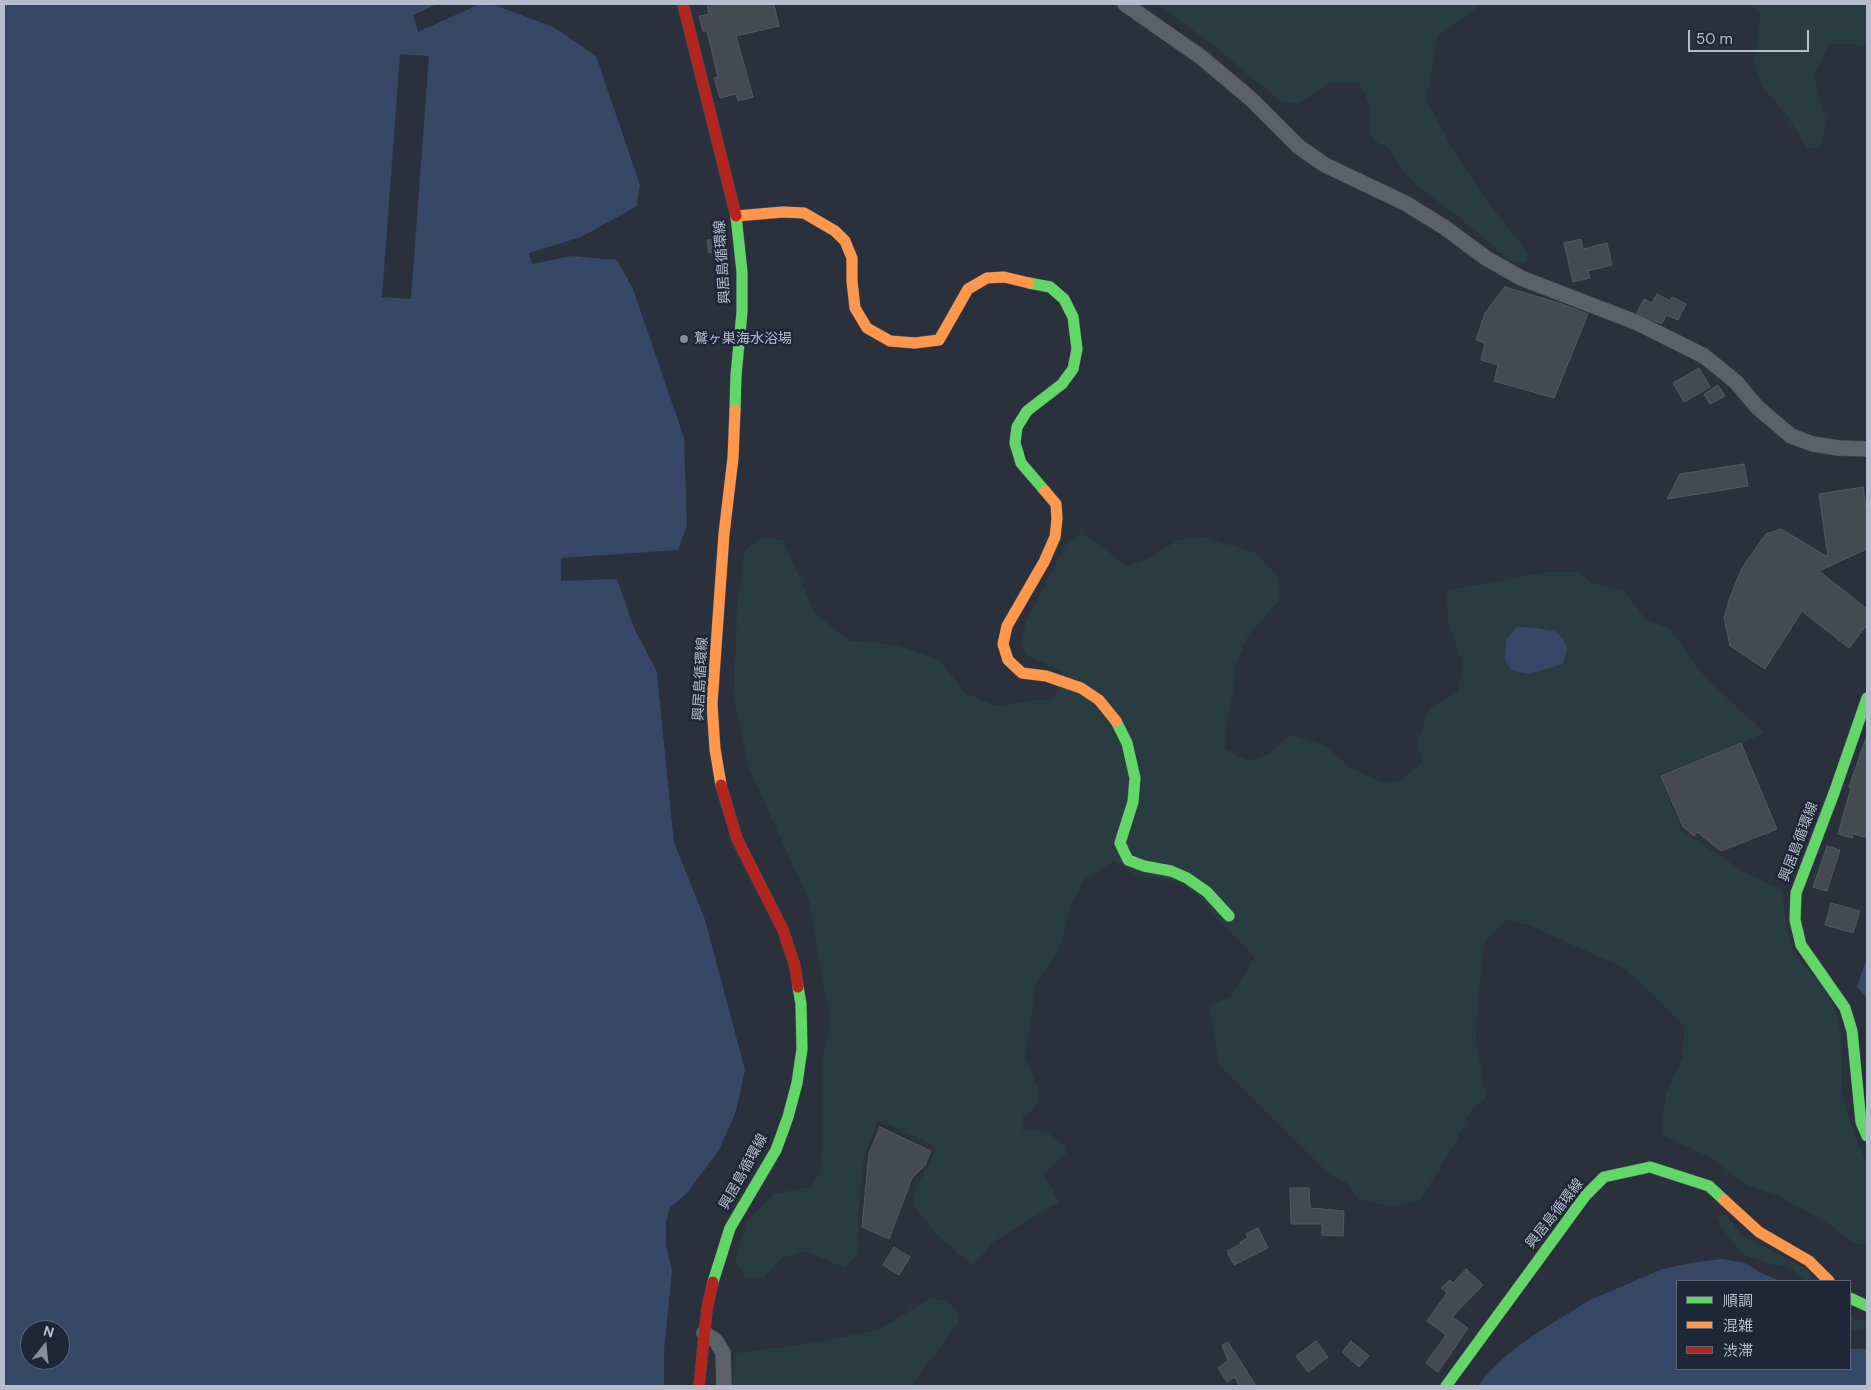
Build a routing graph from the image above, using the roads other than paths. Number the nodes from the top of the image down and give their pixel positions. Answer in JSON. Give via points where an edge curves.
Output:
{"nodes":[{"id":1,"x":683,"y":4,"type":"edge"},
{"id":2,"x":1125,"y":4,"type":"edge"},
{"id":3,"x":736,"y":216,"type":"junction"},
{"id":4,"x":1867,"y":449,"type":"edge"},
{"id":5,"x":1867,"y":698,"type":"edge"},
{"id":6,"x":1229,"y":916,"type":"dead end"},
{"id":7,"x":1867,"y":1136,"type":"edge"},
{"id":8,"x":1828,"y":1280,"type":"edge"},
{"id":9,"x":1851,"y":1298,"type":"edge"},
{"id":10,"x":1867,"y":1306,"type":"edge"},
{"id":11,"x":704,"y":1332,"type":"junction"},
{"id":12,"x":699,"y":1386,"type":"edge"},
{"id":13,"x":724,"y":1386,"type":"edge"},
{"id":14,"x":1446,"y":1386,"type":"edge"}],
"edges":[{"from":1,"to":3,"type":"main road","name":"興居島循環線"},
{"from":2,"to":4,"type":"street","via":[[1202,57],[1251,98],[1299,147],[1324,165],[1405,203],[1521,278],[1638,323],[1704,356],[1736,382],[1791,436],[1812,444]]},
{"from":3,"to":6,"type":"main road","via":[[804,213],[835,231],[845,241],[852,258],[855,308],[867,328],[890,341],[915,343],[939,340],[968,289],[987,278],[1004,277],[1050,288],[1064,299],[1073,317],[1077,349],[1073,369],[1062,384],[1027,411],[1017,427],[1015,443],[1021,464],[1056,504],[1055,537],[1007,626],[1003,644],[1008,660],[1022,673],[1046,676],[1080,688],[1099,700],[1116,721],[1127,743],[1135,778],[1133,802],[1120,843],[1128,860],[1187,878],[1207,892]]},
{"from":3,"to":11,"type":"main road","name":"興居島循環線","via":[[742,312],[712,704],[715,749],[722,790],[737,839],[783,930],[795,966],[801,1004],[802,1049],[797,1083],[776,1150],[730,1228],[706,1309]]},
{"from":5,"to":7,"type":"main road","name":"興居島循環線","via":[[1796,893],[1795,920],[1801,945],[1845,1008],[1852,1031],[1861,1122]]},
{"from":8,"to":14,"type":"main road","name":"興居島循環線","via":[[1809,1261],[1759,1232],[1709,1186],[1650,1167],[1604,1177],[1586,1195]]},
{"from":9,"to":10,"type":"main road"},
{"from":11,"to":12,"type":"main road","name":"興居島循環線"},
{"from":11,"to":13,"type":"street","via":[[716,1340],[723,1353]]}]}
